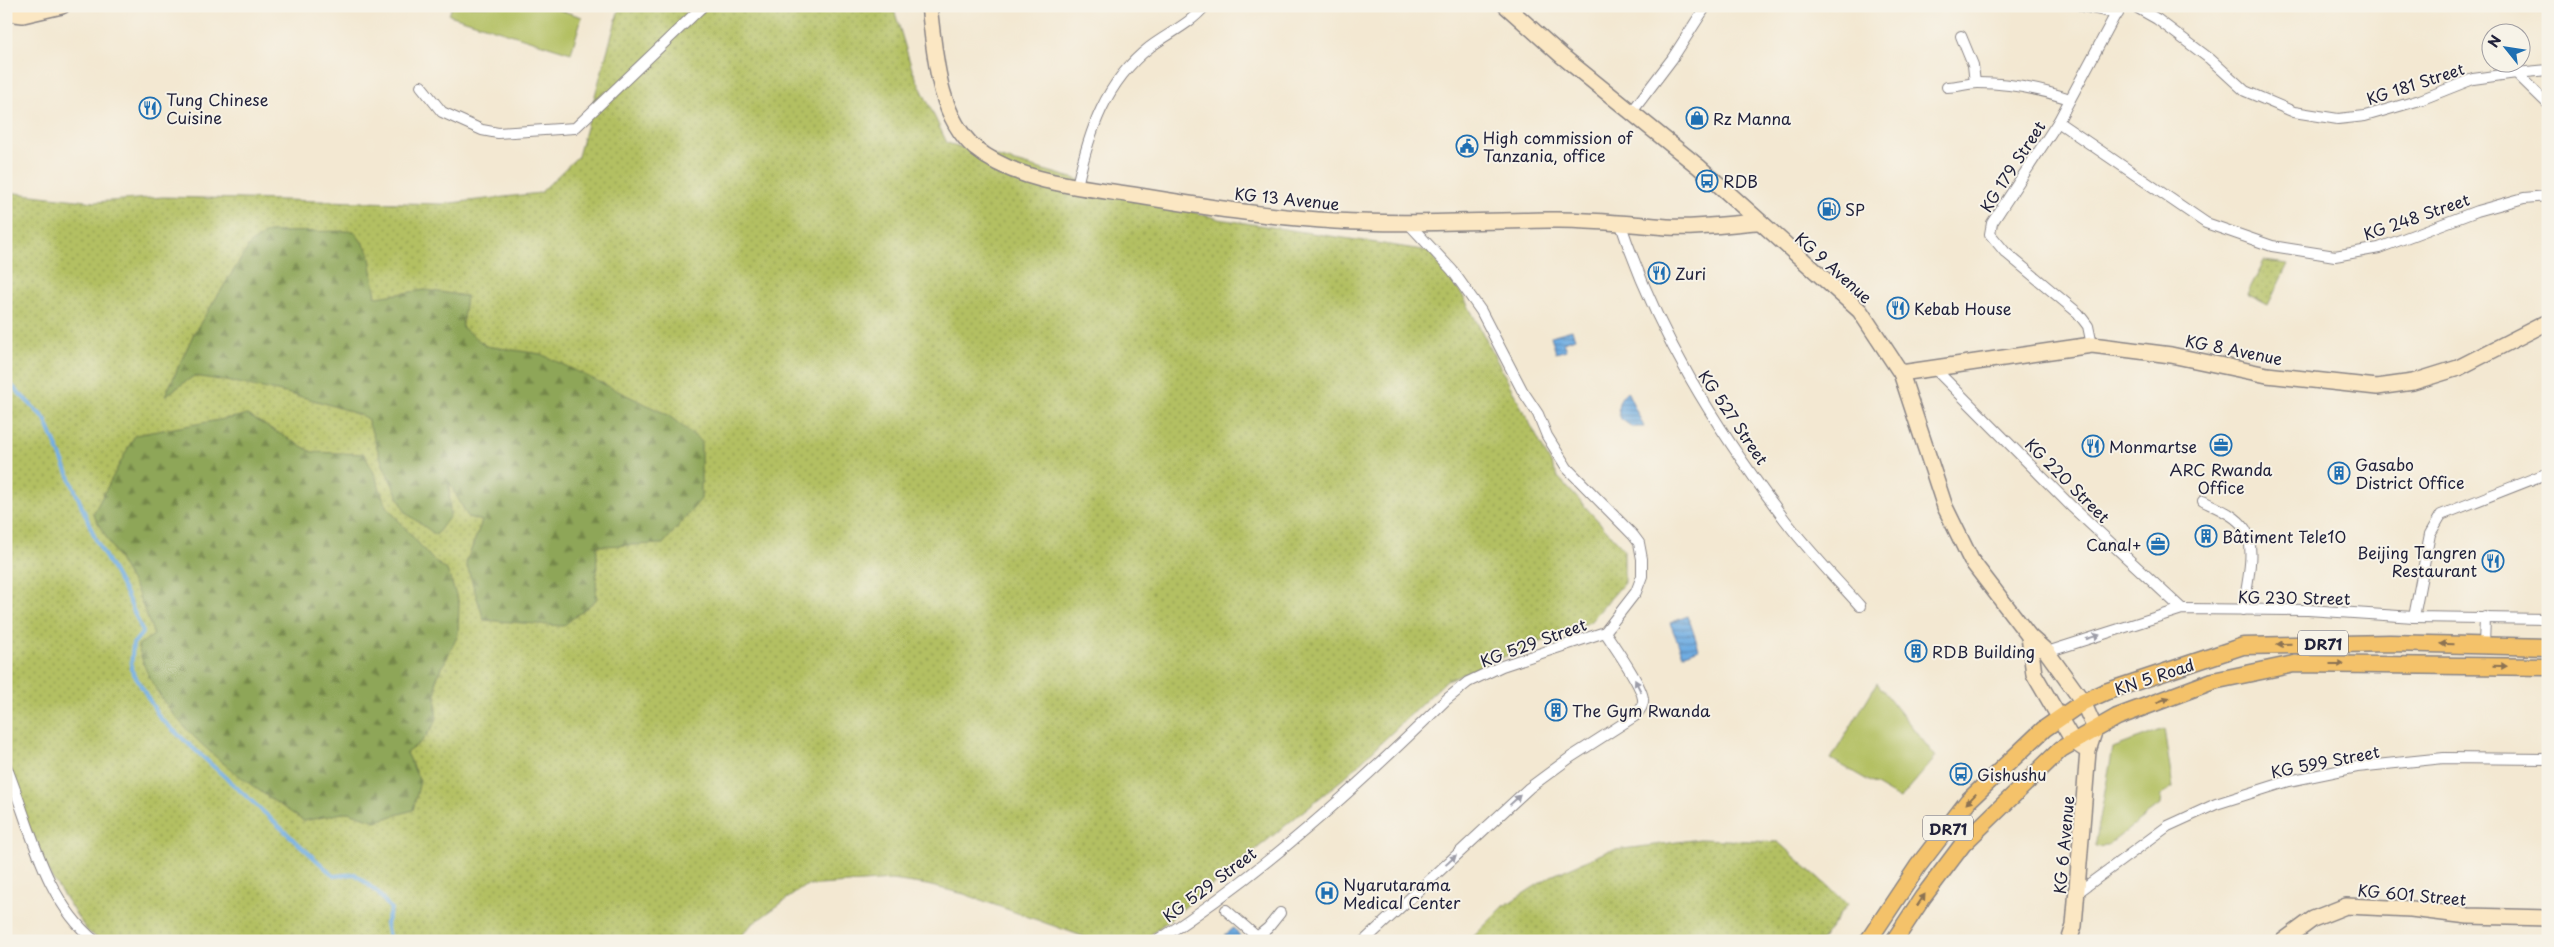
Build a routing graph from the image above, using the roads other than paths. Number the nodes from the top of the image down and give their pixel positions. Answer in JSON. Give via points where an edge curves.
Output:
{"nodes":[{"id":1,"x":62,"y":6,"type":"edge"},
{"id":2,"x":703,"y":6,"type":"edge"},
{"id":3,"x":929,"y":6,"type":"edge"},
{"id":4,"x":1205,"y":6,"type":"edge"},
{"id":5,"x":1506,"y":6,"type":"edge"},
{"id":6,"x":1706,"y":6,"type":"edge"},
{"id":7,"x":2082,"y":6,"type":"edge"},
{"id":8,"x":2134,"y":6,"type":"edge"},
{"id":9,"x":2119,"y":10,"type":"edge"},
{"id":10,"x":6,"y":13,"type":"edge"},
{"id":11,"x":1961,"y":36,"type":"dead end"},
{"id":12,"x":2548,"y":70,"type":"edge"},
{"id":13,"x":2516,"y":73,"type":"junction"},
{"id":14,"x":1975,"y":82,"type":"junction"},
{"id":15,"x":421,"y":86,"type":"dead end"},
{"id":16,"x":1947,"y":87,"type":"dead end"},
{"id":17,"x":2070,"y":99,"type":"junction"},
{"id":18,"x":2548,"y":104,"type":"edge"},
{"id":19,"x":1631,"y":112,"type":"junction"},
{"id":20,"x":2058,"y":122,"type":"junction"},
{"id":21,"x":1076,"y":186,"type":"junction"},
{"id":22,"x":2548,"y":196,"type":"edge"},
{"id":23,"x":1620,"y":222,"type":"junction"},
{"id":24,"x":1757,"y":222,"type":"junction"},
{"id":25,"x":1408,"y":223,"type":"junction"},
{"id":26,"x":2548,"y":322,"type":"edge"},
{"id":27,"x":2092,"y":345,"type":"junction"},
{"id":28,"x":1936,"y":370,"type":"junction"},
{"id":29,"x":1901,"y":373,"type":"junction"},
{"id":30,"x":2548,"y":473,"type":"edge"},
{"id":31,"x":2203,"y":501,"type":"dead end"},
{"id":32,"x":1860,"y":606,"type":"dead end"},
{"id":33,"x":2182,"y":609,"type":"junction"},
{"id":34,"x":2243,"y":610,"type":"junction"},
{"id":35,"x":2414,"y":617,"type":"junction"},
{"id":36,"x":2485,"y":618,"type":"junction"},
{"id":37,"x":2548,"y":619,"type":"edge"},
{"id":38,"x":1605,"y":632,"type":"junction"},
{"id":39,"x":2029,"y":636,"type":"junction"},
{"id":40,"x":2484,"y":644,"type":"junction"},
{"id":41,"x":2548,"y":646,"type":"edge"},
{"id":42,"x":2047,"y":652,"type":"junction"},
{"id":43,"x":2548,"y":667,"type":"edge"},
{"id":44,"x":2083,"y":702,"type":"junction"},
{"id":45,"x":2061,"y":718,"type":"junction"},
{"id":46,"x":2095,"y":729,"type":"junction"},
{"id":47,"x":2073,"y":741,"type":"junction"},
{"id":48,"x":2088,"y":752,"type":"junction"},
{"id":49,"x":2548,"y":759,"type":"edge"},
{"id":50,"x":6,"y":766,"type":"edge"},
{"id":51,"x":2076,"y":893,"type":"junction"},
{"id":52,"x":1226,"y":910,"type":"dead end"},
{"id":53,"x":1280,"y":913,"type":"dead end"},
{"id":54,"x":2548,"y":918,"type":"edge"},
{"id":55,"x":95,"y":941,"type":"edge"},
{"id":56,"x":1157,"y":941,"type":"edge"},
{"id":57,"x":1364,"y":941,"type":"edge"},
{"id":58,"x":1868,"y":941,"type":"edge"},
{"id":59,"x":1894,"y":941,"type":"edge"},
{"id":60,"x":2069,"y":941,"type":"edge"},
{"id":61,"x":2283,"y":941,"type":"edge"}],
"edges":[{"from":1,"to":10,"type":"street","via":[[23,15]]},
{"from":2,"to":15,"type":"street","via":[[575,128],[498,133],[482,130],[442,112]]},
{"from":3,"to":21,"type":"street","name":"KG 13 Avenue","via":[[944,96],[956,122],[973,146],[1003,166]]},
{"from":4,"to":21,"type":"street","via":[[1122,74],[1104,100],[1092,126]]},
{"from":5,"to":19,"type":"street","name":"KG 9 Avenue"},
{"from":6,"to":19,"type":"street","via":[[1672,59]]},
{"from":7,"to":9,"type":"street"},
{"from":8,"to":13,"type":"street","name":"KG 181 Street","via":[[2210,59],[2245,91],[2294,112],[2338,119],[2364,116],[2420,100],[2473,79]]},
{"from":9,"to":17,"type":"street","name":"KG 179 Street"},
{"from":11,"to":14,"type":"street","via":[[1973,65]]},
{"from":12,"to":13,"type":"street","name":"KG 181 Street"},
{"from":13,"to":18,"type":"street"},
{"from":14,"to":16,"type":"street"},
{"from":14,"to":17,"type":"street","via":[[2010,84]]},
{"from":17,"to":20,"type":"street","name":"KG 179 Street"},
{"from":19,"to":24,"type":"street","name":"KG 9 Avenue","via":[[1699,168]]},
{"from":20,"to":22,"type":"street","name":"KG 248 Street","via":[[2206,223],[2272,246],[2335,256],[2379,248],[2477,211],[2524,198]]},
{"from":20,"to":27,"type":"street","name":"KG 179 Street","via":[[1992,223],[1990,234],[2005,252],[2078,313],[2088,326]]},
{"from":21,"to":25,"type":"street","name":"KG 13 Avenue","via":[[1250,213],[1336,221]]},
{"from":23,"to":24,"type":"street","name":"KG 13 Avenue","via":[[1669,227]]},
{"from":23,"to":25,"type":"street","name":"KG 13 Avenue"},
{"from":23,"to":32,"type":"street","name":"KG 527 Street","via":[[1668,341],[1697,392],[1786,521]]},
{"from":24,"to":29,"type":"street","name":"KG 9 Avenue","via":[[1860,311]]},
{"from":25,"to":38,"type":"street","name":"KG 529 Street","via":[[1452,270],[1481,311],[1567,468],[1640,543],[1642,576],[1636,592]]},
{"from":26,"to":27,"type":"street","name":"KG 8 Avenue","via":[[2458,368],[2412,382],[2377,387],[2267,375],[2172,355]]},
{"from":27,"to":28,"type":"street","name":"KG 8 Avenue"},
{"from":28,"to":29,"type":"street","name":"KG 8 Avenue"},
{"from":28,"to":33,"type":"street","name":"KG 220 Street","via":[[2071,506]]},
{"from":29,"to":39,"type":"street","name":"KG 9 Avenue","via":[[1945,507],[1967,551],[1996,596]]},
{"from":30,"to":35,"type":"street","via":[[2440,515],[2430,534]]},
{"from":31,"to":34,"type":"street","via":[[2232,516],[2246,529],[2251,551]]},
{"from":33,"to":34,"type":"street","name":"KG 230 Street"},
{"from":42,"to":33,"type":"street","name":"KG 230 Street","one_way":true},
{"from":34,"to":35,"type":"street","name":"KG 230 Street","via":[[2308,610]]},
{"from":35,"to":36,"type":"street","name":"KG 230 Street"},
{"from":36,"to":37,"type":"street","name":"KG 230 Street"},
{"from":36,"to":40,"type":"street"},
{"from":38,"to":56,"type":"street","name":"KG 529 Street","via":[[1502,666],[1468,682],[1319,819]]},
{"from":57,"to":38,"type":"street","one_way":true,"via":[[1528,788],[1635,716],[1642,708],[1644,698],[1639,687]]},
{"from":39,"to":42,"type":"street","name":"KG 9 Avenue"},
{"from":39,"to":45,"type":"street","via":[[2034,674]]},
{"from":40,"to":41,"type":"main road","name":"KN 5 Road","number":"DR71"},
{"from":40,"to":44,"type":"main road","name":"KN 5 Road","number":"DR71","one_way":true,"via":[[2390,642],[2243,646]]},
{"from":42,"to":44,"type":"street","name":"KG 9 Avenue"},
{"from":46,"to":43,"type":"main road","name":"KN 5 Road","number":"DR71","one_way":true,"via":[[2117,717],[2213,681],[2294,664]]},
{"from":44,"to":45,"type":"main road","name":"KN 5 Road","number":"DR71"},
{"from":44,"to":46,"type":"street","name":"KG 9 Avenue"},
{"from":45,"to":47,"type":"street"},
{"from":45,"to":58,"type":"main road","name":"KN 5 Road","number":"DR71","one_way":true,"via":[[2044,729],[1968,801],[1918,866]]},
{"from":46,"to":47,"type":"main road","name":"KN 5 Road","number":"DR71"},
{"from":46,"to":48,"type":"street","name":"KG 6 Avenue"},
{"from":47,"to":48,"type":"street"},
{"from":59,"to":47,"type":"main road","name":"KN 5 Road","number":"DR71","one_way":true,"via":[[1963,844]]},
{"from":48,"to":51,"type":"street","name":"KG 6 Avenue"},
{"from":49,"to":51,"type":"street","name":"KG 599 Street","via":[[2444,758],[2357,767],[2289,781],[2216,804],[2168,826]]},
{"from":50,"to":55,"type":"street","via":[[55,891]]},
{"from":51,"to":60,"type":"street","name":"KG 6 Avenue","via":[[2074,926]]},
{"from":52,"to":53,"type":"street","via":[[1257,937]]},
{"from":54,"to":61,"type":"street","name":"KG 601 Street","via":[[2346,906],[2313,919]]}]}
